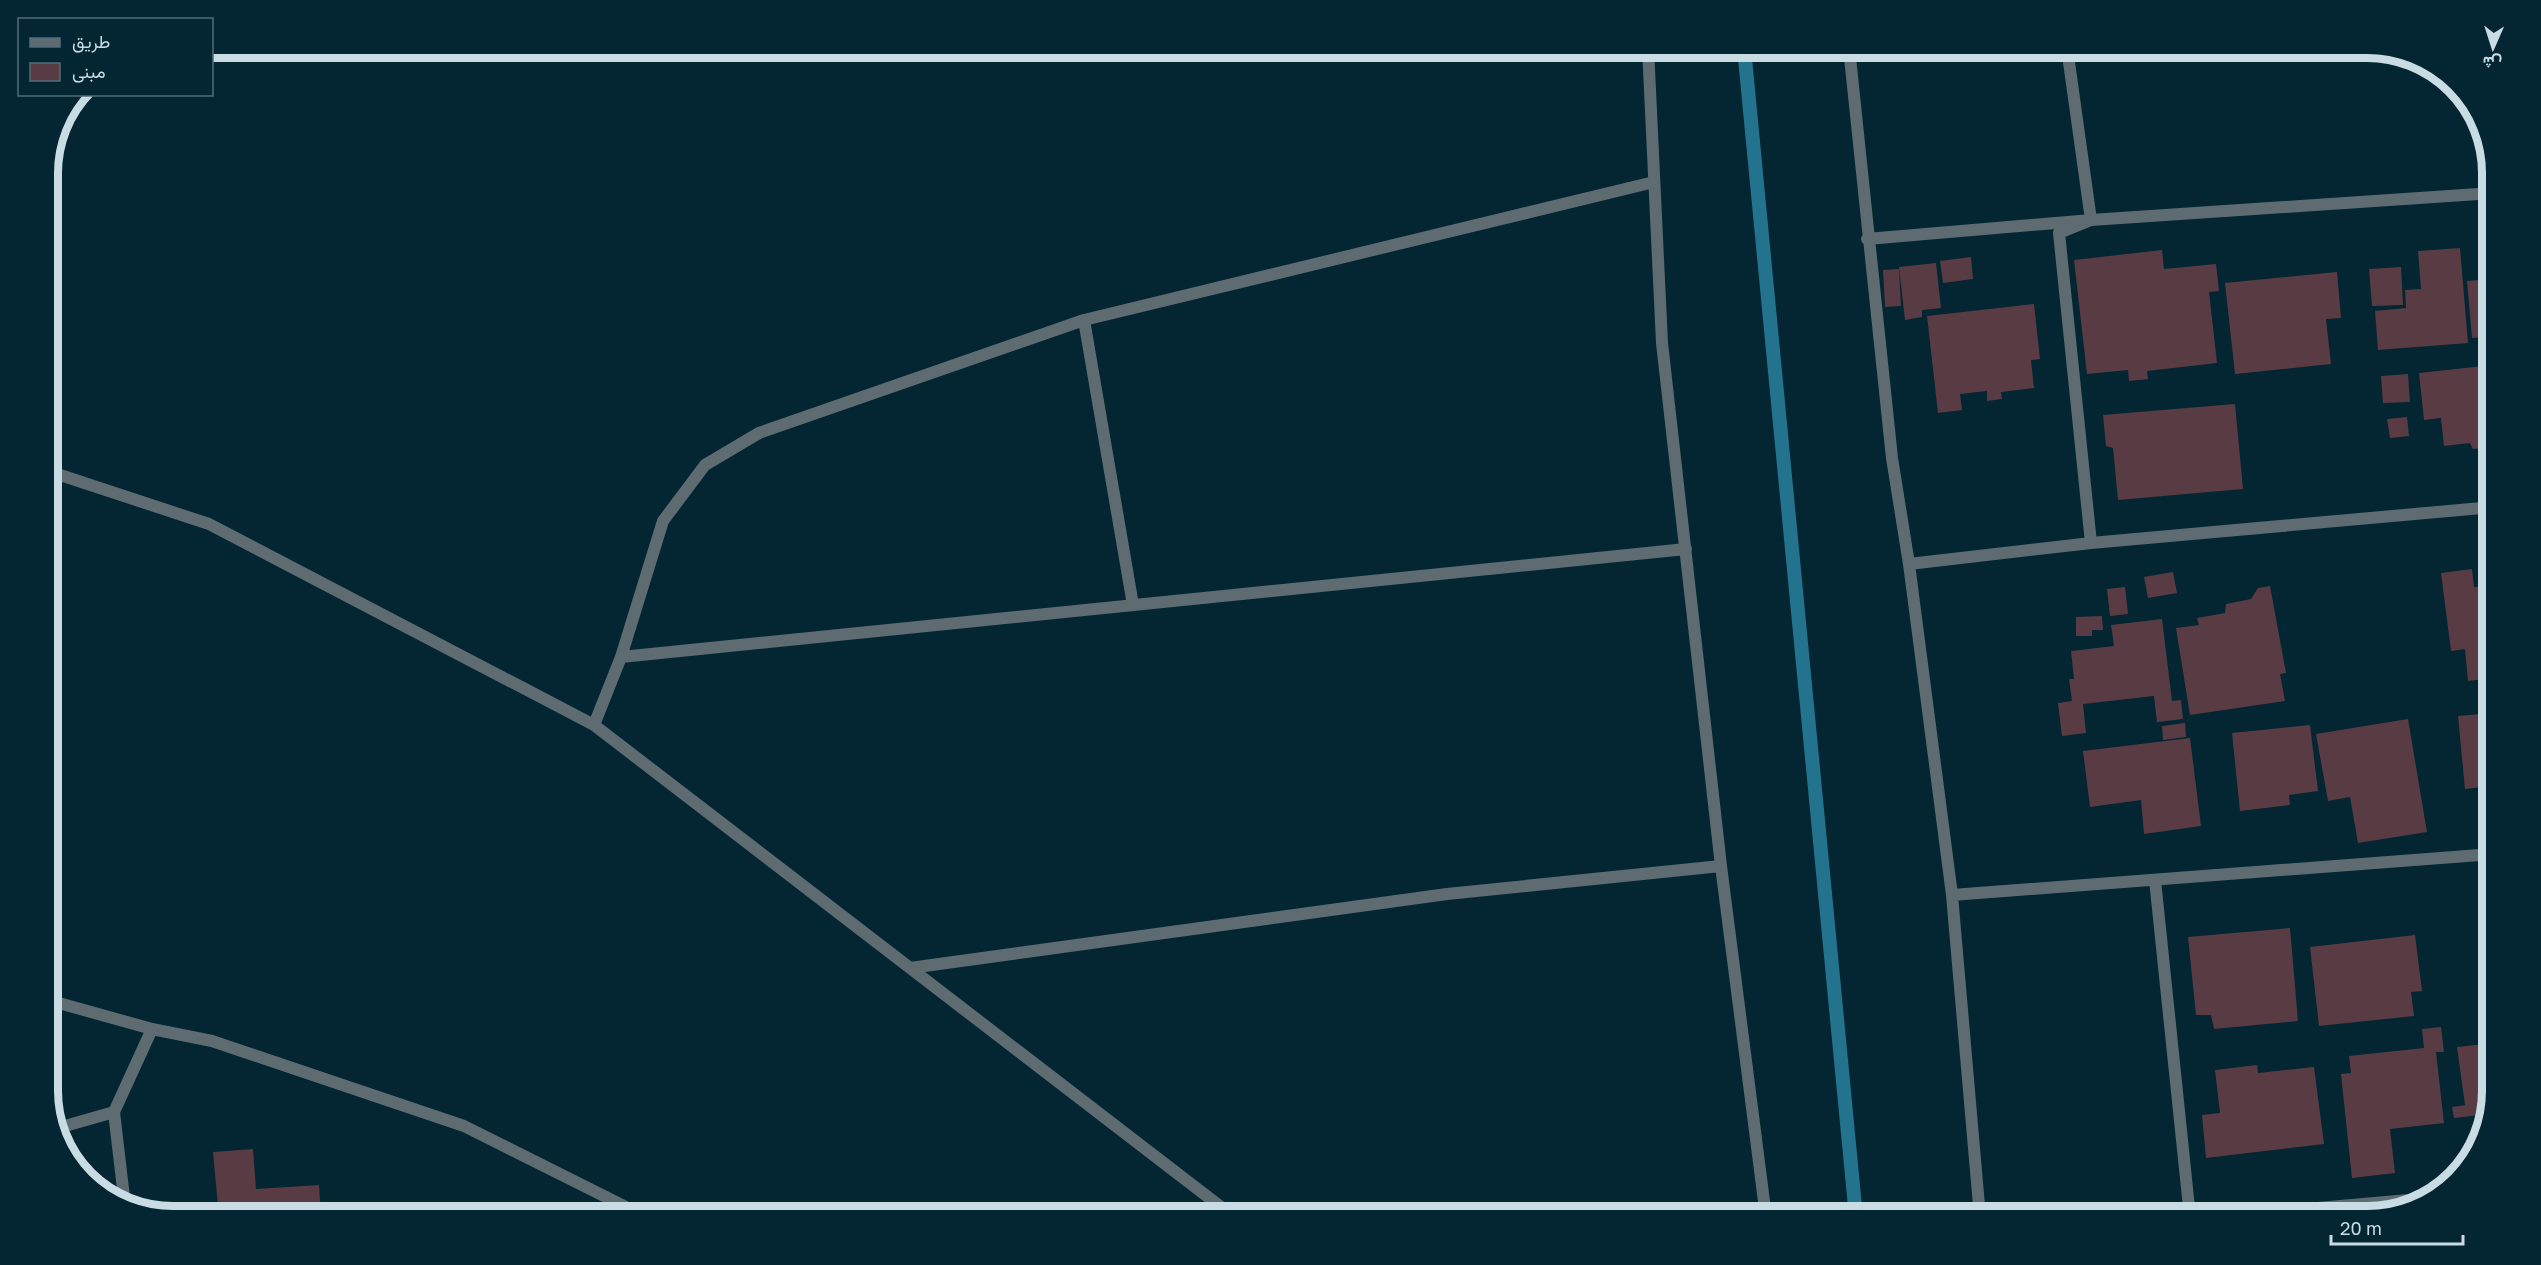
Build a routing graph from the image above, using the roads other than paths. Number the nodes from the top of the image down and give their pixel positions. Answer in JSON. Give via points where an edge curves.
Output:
{"nodes":[{"id":1,"x":1648,"y":58,"type":"edge"},
{"id":2,"x":1850,"y":58,"type":"edge"},
{"id":3,"x":2068,"y":58,"type":"edge"},
{"id":4,"x":1654,"y":182,"type":"junction"},
{"id":5,"x":2482,"y":194,"type":"edge"},
{"id":6,"x":2091,"y":220,"type":"junction"},
{"id":7,"x":1867,"y":239,"type":"junction"},
{"id":8,"x":1084,"y":320,"type":"junction"},
{"id":9,"x":59,"y":475,"type":"edge"},
{"id":10,"x":2482,"y":508,"type":"edge"},
{"id":11,"x":2091,"y":543,"type":"junction"},
{"id":12,"x":1686,"y":549,"type":"junction"},
{"id":13,"x":1910,"y":564,"type":"junction"},
{"id":14,"x":1133,"y":605,"type":"junction"},
{"id":15,"x":621,"y":657,"type":"junction"},
{"id":16,"x":594,"y":724,"type":"junction"},
{"id":17,"x":2482,"y":855,"type":"edge"},
{"id":18,"x":1721,"y":866,"type":"junction"},
{"id":19,"x":2155,"y":880,"type":"junction"},
{"id":20,"x":1952,"y":895,"type":"junction"},
{"id":21,"x":910,"y":968,"type":"junction"},
{"id":22,"x":59,"y":1003,"type":"edge"},
{"id":23,"x":152,"y":1029,"type":"junction"},
{"id":24,"x":114,"y":1112,"type":"junction"},
{"id":25,"x":64,"y":1126,"type":"edge"},
{"id":26,"x":124,"y":1195,"type":"edge"},
{"id":27,"x":2405,"y":1200,"type":"edge"},
{"id":28,"x":624,"y":1206,"type":"edge"},
{"id":29,"x":1220,"y":1206,"type":"edge"},
{"id":30,"x":1765,"y":1206,"type":"edge"},
{"id":31,"x":1979,"y":1206,"type":"edge"},
{"id":32,"x":2189,"y":1206,"type":"edge"},
{"id":33,"x":2340,"y":1206,"type":"edge"}],
"edges":[{"from":1,"to":4,"type":"street"},
{"from":2,"to":7,"type":"street"},
{"from":3,"to":6,"type":"street"},
{"from":4,"to":8,"type":"street"},
{"from":4,"to":12,"type":"street","via":[[1662,343]]},
{"from":5,"to":6,"type":"street"},
{"from":6,"to":7,"type":"street"},
{"from":6,"to":11,"type":"street","via":[[2059,232]]},
{"from":7,"to":13,"type":"street","via":[[1892,458]]},
{"from":8,"to":14,"type":"street"},
{"from":8,"to":15,"type":"street","via":[[759,433],[705,465],[663,521]]},
{"from":9,"to":16,"type":"street","via":[[209,525]]},
{"from":10,"to":11,"type":"street"},
{"from":11,"to":13,"type":"street"},
{"from":12,"to":14,"type":"street"},
{"from":12,"to":18,"type":"street"},
{"from":13,"to":20,"type":"street"},
{"from":14,"to":15,"type":"street"},
{"from":15,"to":16,"type":"street"},
{"from":16,"to":21,"type":"street"},
{"from":17,"to":19,"type":"street"},
{"from":18,"to":21,"type":"street","via":[[1447,894]]},
{"from":18,"to":30,"type":"street"},
{"from":19,"to":20,"type":"street"},
{"from":19,"to":32,"type":"street"},
{"from":20,"to":31,"type":"street"},
{"from":21,"to":29,"type":"street"},
{"from":22,"to":23,"type":"street"},
{"from":23,"to":24,"type":"street"},
{"from":23,"to":28,"type":"street","via":[[212,1041],[464,1126]]},
{"from":24,"to":25,"type":"street"},
{"from":24,"to":26,"type":"street"},
{"from":27,"to":33,"type":"street"}]}
